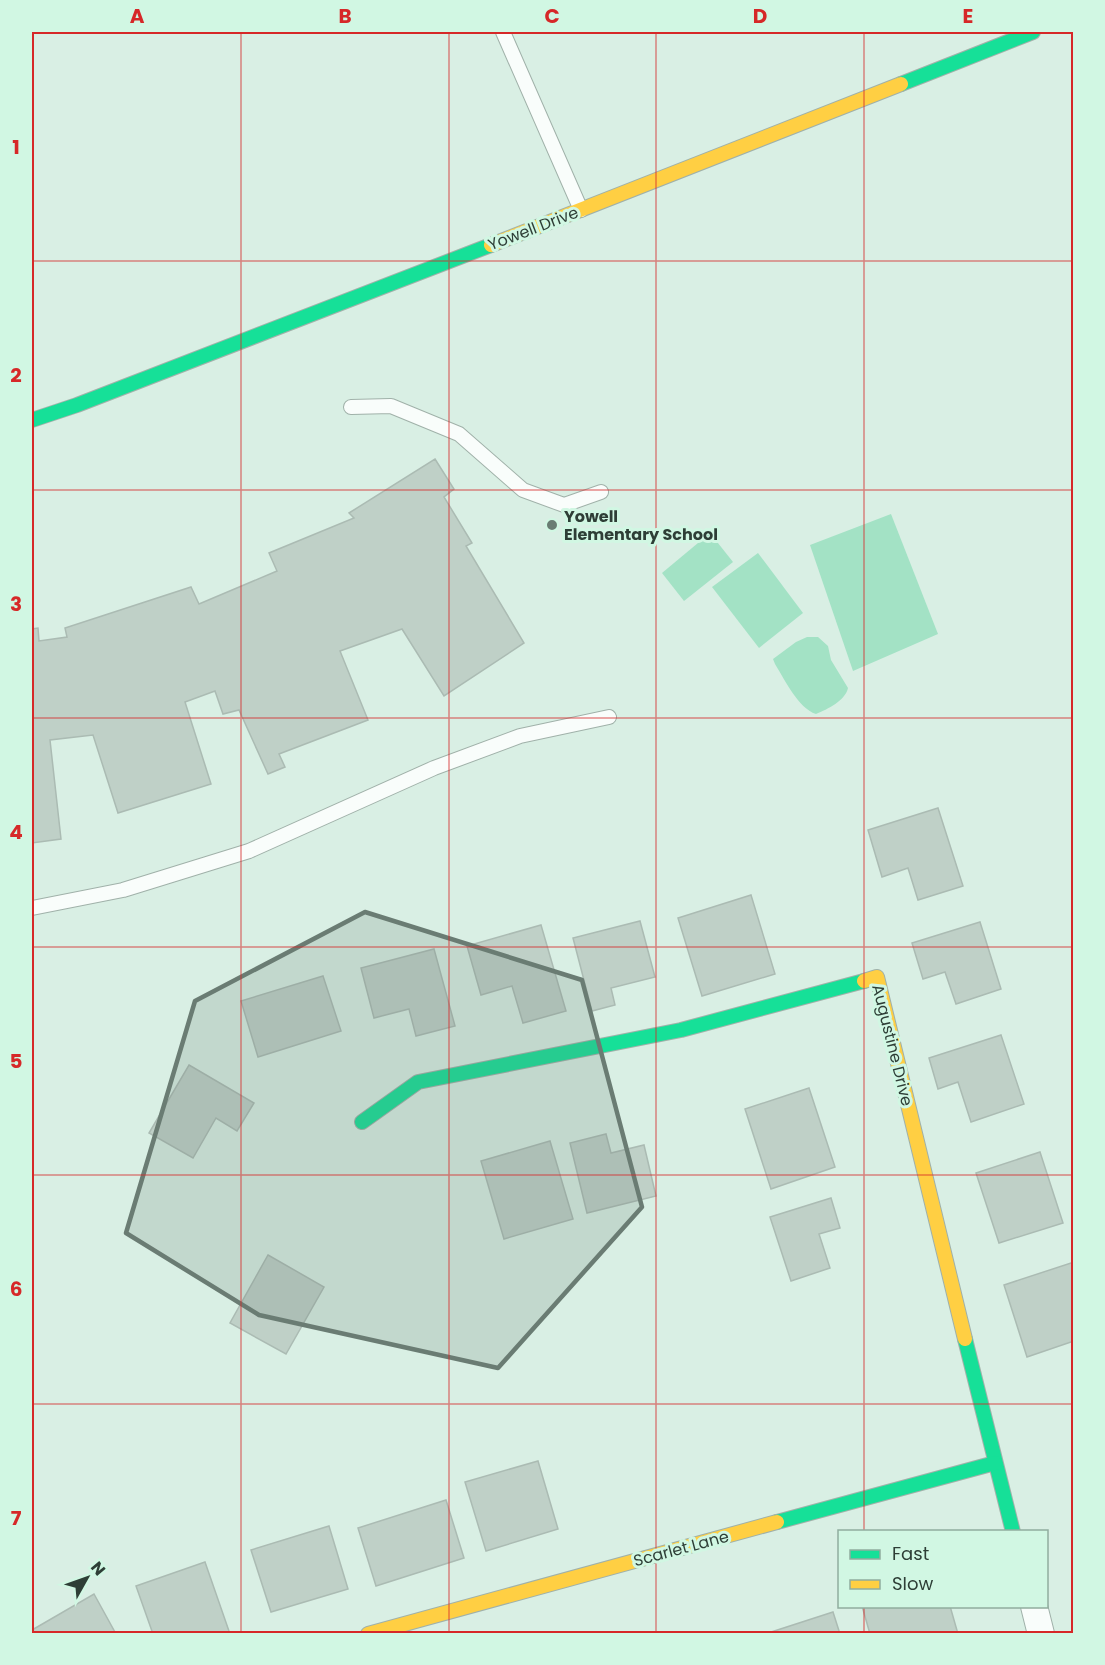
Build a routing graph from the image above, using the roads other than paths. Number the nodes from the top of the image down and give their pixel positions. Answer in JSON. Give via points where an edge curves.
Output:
{"nodes":[{"id":1,"x":503,"y":32,"type":"edge"},
{"id":2,"x":1033,"y":32,"type":"edge"},
{"id":3,"x":581,"y":210,"type":"junction"},
{"id":4,"x":351,"y":407,"type":"dead end"},
{"id":5,"x":32,"y":420,"type":"edge"},
{"id":6,"x":602,"y":492,"type":"dead end"},
{"id":7,"x":609,"y":717,"type":"dead end"},
{"id":8,"x":32,"y":908,"type":"edge"},
{"id":9,"x":362,"y":1122,"type":"dead end"},
{"id":10,"x":994,"y":1463,"type":"junction"},
{"id":11,"x":1012,"y":1530,"type":"edge"},
{"id":12,"x":1034,"y":1608,"type":"edge"},
{"id":13,"x":368,"y":1634,"type":"edge"},
{"id":14,"x":1041,"y":1634,"type":"edge"}],
"edges":[{"from":1,"to":3,"type":"lane"},
{"from":2,"to":3,"type":"street","name":"Yowell Drive"},
{"from":3,"to":5,"type":"street","name":"Yowell Drive"},
{"from":4,"to":6,"type":"lane","via":[[391,406],[459,434],[523,490],[564,505]]},
{"from":7,"to":8,"type":"lane","via":[[509,740],[434,768],[249,851],[123,890]]},
{"from":9,"to":10,"type":"street","name":"Augustine Drive","via":[[418,1082],[681,1030],[877,977]]},
{"from":10,"to":11,"type":"street","name":"Augustine Drive"},
{"from":10,"to":13,"type":"street","name":"Scarlet Lane"},
{"from":12,"to":14,"type":"street"}]}
